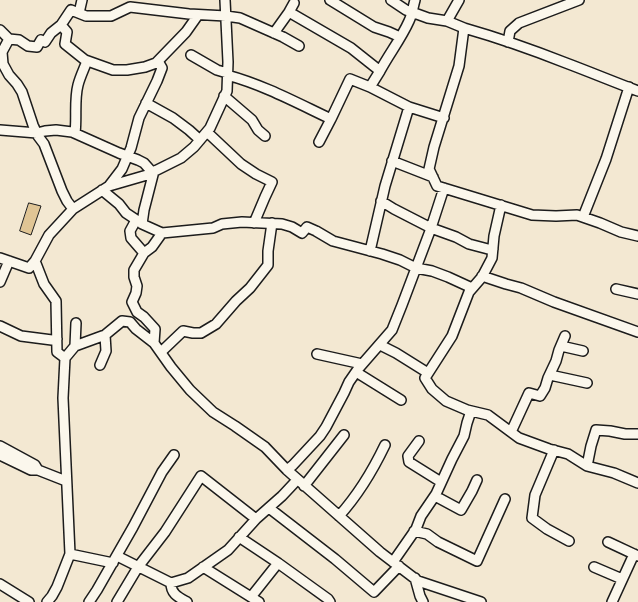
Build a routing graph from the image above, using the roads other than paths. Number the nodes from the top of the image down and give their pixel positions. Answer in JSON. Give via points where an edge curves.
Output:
{"nodes":[{"id":1,"x":82,"y":0,"type":"edge"},
{"id":2,"x":225,"y":0,"type":"edge"},
{"id":3,"x":330,"y":0,"type":"edge"},
{"id":4,"x":391,"y":0,"type":"edge"},
{"id":5,"x":415,"y":0,"type":"edge"},
{"id":6,"x":459,"y":0,"type":"edge"},
{"id":7,"x":579,"y":0,"type":"edge"},
{"id":8,"x":294,"y":3,"type":"dead end"},
{"id":9,"x":289,"y":12,"type":"junction"},
{"id":10,"x":412,"y":12,"type":"junction"},
{"id":11,"x":79,"y":13,"type":"junction"},
{"id":12,"x":198,"y":15,"type":"junction"},
{"id":13,"x":226,"y":16,"type":"junction"},
{"id":14,"x":447,"y":21,"type":"junction"},
{"id":15,"x":61,"y":25,"type":"junction"},
{"id":16,"x":464,"y":28,"type":"junction"},
{"id":17,"x":0,"y":30,"type":"edge"},
{"id":18,"x":274,"y":33,"type":"junction"},
{"id":19,"x":400,"y":38,"type":"junction"},
{"id":20,"x":9,"y":39,"type":"junction"},
{"id":21,"x":508,"y":42,"type":"junction"},
{"id":22,"x":299,"y":46,"type":"dead end"},
{"id":23,"x":191,"y":55,"type":"dead end"},
{"id":24,"x":87,"y":61,"type":"junction"},
{"id":25,"x":158,"y":61,"type":"junction"},
{"id":26,"x":380,"y":71,"type":"junction"},
{"id":27,"x":227,"y":74,"type":"junction"},
{"id":28,"x":370,"y":87,"type":"junction"},
{"id":29,"x":629,"y":87,"type":"junction"},
{"id":30,"x":638,"y":91,"type":"edge"},
{"id":31,"x":224,"y":96,"type":"junction"},
{"id":32,"x":146,"y":103,"type":"junction"},
{"id":33,"x":409,"y":107,"type":"junction"},
{"id":34,"x":444,"y":118,"type":"junction"},
{"id":35,"x":331,"y":119,"type":"junction"},
{"id":36,"x":0,"y":130,"type":"edge"},
{"id":37,"x":206,"y":132,"type":"junction"},
{"id":38,"x":37,"y":133,"type":"junction"},
{"id":39,"x":75,"y":133,"type":"junction"},
{"id":40,"x":265,"y":136,"type":"dead end"},
{"id":41,"x":200,"y":140,"type":"junction"},
{"id":42,"x":319,"y":142,"type":"dead end"},
{"id":43,"x":127,"y":157,"type":"junction"},
{"id":44,"x":392,"y":161,"type":"junction"},
{"id":45,"x":153,"y":171,"type":"junction"},
{"id":46,"x":433,"y":177,"type":"junction"},
{"id":47,"x":106,"y":188,"type":"junction"},
{"id":48,"x":444,"y":188,"type":"junction"},
{"id":49,"x":381,"y":201,"type":"junction"},
{"id":50,"x":501,"y":205,"type":"junction"},
{"id":51,"x":73,"y":209,"type":"junction"},
{"id":52,"x":583,"y":217,"type":"junction"},
{"id":53,"x":139,"y":222,"type":"junction"},
{"id":54,"x":254,"y":222,"type":"junction"},
{"id":55,"x":272,"y":223,"type":"junction"},
{"id":56,"x":431,"y":228,"type":"junction"},
{"id":57,"x":162,"y":233,"type":"junction"},
{"id":58,"x":638,"y":236,"type":"edge"},
{"id":59,"x":493,"y":249,"type":"junction"},
{"id":60,"x":370,"y":251,"type":"junction"},
{"id":61,"x":144,"y":253,"type":"junction"},
{"id":62,"x":4,"y":260,"type":"edge"},
{"id":63,"x":35,"y":261,"type":"junction"},
{"id":64,"x":416,"y":268,"type":"junction"},
{"id":65,"x":482,"y":276,"type":"junction"},
{"id":66,"x":0,"y":282,"type":"edge"},
{"id":67,"x":472,"y":288,"type":"junction"},
{"id":68,"x":616,"y":289,"type":"dead end"},
{"id":69,"x":638,"y":294,"type":"edge"},
{"id":70,"x":76,"y":323,"type":"dead end"},
{"id":71,"x":0,"y":326,"type":"edge"},
{"id":72,"x":638,"y":332,"type":"edge"},
{"id":73,"x":105,"y":335,"type":"junction"},
{"id":74,"x":565,"y":336,"type":"dead end"},
{"id":75,"x":57,"y":339,"type":"junction"},
{"id":76,"x":154,"y":343,"type":"junction"},
{"id":77,"x":380,"y":345,"type":"junction"},
{"id":78,"x":75,"y":346,"type":"junction"},
{"id":79,"x":561,"y":346,"type":"junction"},
{"id":80,"x":582,"y":351,"type":"dead end"},
{"id":81,"x":161,"y":352,"type":"junction"},
{"id":82,"x":317,"y":354,"type":"dead end"},
{"id":83,"x":65,"y":358,"type":"junction"},
{"id":84,"x":362,"y":364,"type":"junction"},
{"id":85,"x":100,"y":365,"type":"dead end"},
{"id":86,"x":356,"y":372,"type":"junction"},
{"id":87,"x":428,"y":373,"type":"junction"},
{"id":88,"x":550,"y":376,"type":"junction"},
{"id":89,"x":588,"y":383,"type":"dead end"},
{"id":90,"x":401,"y":400,"type":"dead end"},
{"id":91,"x":471,"y":411,"type":"junction"},
{"id":92,"x":511,"y":432,"type":"junction"},
{"id":93,"x":638,"y":434,"type":"edge"},
{"id":94,"x":344,"y":435,"type":"dead end"},
{"id":95,"x":419,"y":441,"type":"dead end"},
{"id":96,"x":385,"y":445,"type":"dead end"},
{"id":97,"x":0,"y":446,"type":"edge"},
{"id":98,"x":554,"y":450,"type":"junction"},
{"id":99,"x":0,"y":455,"type":"edge"},
{"id":100,"x":174,"y":455,"type":"dead end"},
{"id":101,"x":587,"y":466,"type":"junction"},
{"id":102,"x":38,"y":470,"type":"junction"},
{"id":103,"x":286,"y":470,"type":"junction"},
{"id":104,"x":477,"y":480,"type":"dead end"},
{"id":105,"x":66,"y":481,"type":"junction"},
{"id":106,"x":441,"y":482,"type":"junction"},
{"id":107,"x":301,"y":483,"type":"junction"},
{"id":108,"x":638,"y":483,"type":"edge"},
{"id":109,"x":435,"y":496,"type":"junction"},
{"id":110,"x":505,"y":499,"type":"dead end"},
{"id":111,"x":268,"y":508,"type":"junction"},
{"id":112,"x":339,"y":516,"type":"junction"},
{"id":113,"x":256,"y":519,"type":"junction"},
{"id":114,"x":414,"y":531,"type":"junction"},
{"id":115,"x":239,"y":537,"type":"junction"},
{"id":116,"x":569,"y":541,"type":"dead end"},
{"id":117,"x":608,"y":542,"type":"dead end"},
{"id":118,"x":70,"y":554,"type":"junction"},
{"id":119,"x":636,"y":555,"type":"edge"},
{"id":120,"x":115,"y":560,"type":"junction"},
{"id":121,"x":278,"y":563,"type":"junction"},
{"id":122,"x":396,"y":564,"type":"junction"},
{"id":123,"x":138,"y":567,"type":"junction"},
{"id":124,"x":203,"y":567,"type":"junction"},
{"id":125,"x":594,"y":567,"type":"dead end"},
{"id":126,"x":415,"y":578,"type":"junction"},
{"id":127,"x":622,"y":579,"type":"junction"},
{"id":128,"x":171,"y":583,"type":"junction"},
{"id":129,"x":0,"y":584,"type":"edge"},
{"id":130,"x":251,"y":597,"type":"junction"},
{"id":131,"x":121,"y":601,"type":"edge"},
{"id":132,"x":328,"y":601,"type":"edge"},
{"id":133,"x":29,"y":602,"type":"edge"},
{"id":134,"x":47,"y":602,"type":"edge"},
{"id":135,"x":89,"y":602,"type":"edge"},
{"id":136,"x":187,"y":602,"type":"edge"},
{"id":137,"x":259,"y":602,"type":"edge"},
{"id":138,"x":423,"y":602,"type":"edge"},
{"id":139,"x":481,"y":602,"type":"edge"},
{"id":140,"x":612,"y":602,"type":"edge"}],
"edges":[{"from":1,"to":11,"type":"street"},
{"from":2,"to":13,"type":"street"},
{"from":3,"to":19,"type":"street","via":[[374,27]]},
{"from":4,"to":10,"type":"street"},
{"from":5,"to":10,"type":"street"},
{"from":6,"to":14,"type":"street"},
{"from":7,"to":21,"type":"street","via":[[519,23],[510,31]]},
{"from":8,"to":9,"type":"street"},
{"from":9,"to":18,"type":"street"},
{"from":9,"to":26,"type":"street","via":[[352,48]]},
{"from":10,"to":14,"type":"street"},
{"from":10,"to":19,"type":"street"},
{"from":11,"to":12,"type":"street","via":[[86,16],[111,16],[130,7]]},
{"from":11,"to":15,"type":"street","via":[[71,10]]},
{"from":12,"to":13,"type":"street"},
{"from":12,"to":25,"type":"street","via":[[186,32]]},
{"from":13,"to":18,"type":"street","via":[[240,18]]},
{"from":13,"to":27,"type":"street"},
{"from":14,"to":16,"type":"street"},
{"from":15,"to":20,"type":"street","via":[[45,42],[41,40],[36,47]]},
{"from":15,"to":24,"type":"street","via":[[67,32],[65,44]]},
{"from":16,"to":21,"type":"street"},
{"from":16,"to":34,"type":"street","via":[[459,66]]},
{"from":17,"to":20,"type":"street"},
{"from":18,"to":22,"type":"street"},
{"from":19,"to":26,"type":"street"},
{"from":20,"to":38,"type":"street","via":[[2,52],[3,64],[22,92]]},
{"from":21,"to":29,"type":"street"},
{"from":23,"to":27,"type":"street","via":[[202,57],[217,70]]},
{"from":24,"to":25,"type":"street","via":[[113,70],[145,67]]},
{"from":24,"to":39,"type":"street","via":[[77,86]]},
{"from":25,"to":32,"type":"street","via":[[162,68]]},
{"from":26,"to":28,"type":"street"},
{"from":27,"to":31,"type":"street","via":[[227,91]]},
{"from":27,"to":35,"type":"street","via":[[274,91]]},
{"from":28,"to":33,"type":"street"},
{"from":28,"to":35,"type":"street","via":[[350,79]]},
{"from":29,"to":30,"type":"street"},
{"from":29,"to":52,"type":"street","via":[[606,159]]},
{"from":31,"to":37,"type":"street"},
{"from":31,"to":40,"type":"street","via":[[252,120]]},
{"from":32,"to":41,"type":"street","via":[[173,118]]},
{"from":32,"to":43,"type":"street"},
{"from":33,"to":34,"type":"street"},
{"from":33,"to":44,"type":"street"},
{"from":34,"to":46,"type":"street","via":[[429,169]]},
{"from":35,"to":42,"type":"street"},
{"from":36,"to":38,"type":"street"},
{"from":37,"to":41,"type":"street"},
{"from":37,"to":54,"type":"street","via":[[241,164],[272,182]]},
{"from":38,"to":39,"type":"street","via":[[56,130]]},
{"from":38,"to":51,"type":"street","via":[[44,144],[62,191]]},
{"from":39,"to":43,"type":"street"},
{"from":41,"to":45,"type":"street","via":[[180,158]]},
{"from":43,"to":45,"type":"street","via":[[144,163]]},
{"from":43,"to":47,"type":"street","via":[[122,169]]},
{"from":44,"to":46,"type":"street"},
{"from":44,"to":49,"type":"street"},
{"from":45,"to":47,"type":"street"},
{"from":45,"to":53,"type":"street"},
{"from":46,"to":48,"type":"street","via":[[436,186]]},
{"from":47,"to":51,"type":"street"},
{"from":47,"to":53,"type":"street","via":[[126,212]]},
{"from":48,"to":50,"type":"street"},
{"from":48,"to":56,"type":"street"},
{"from":49,"to":56,"type":"street"},
{"from":49,"to":60,"type":"street"},
{"from":50,"to":52,"type":"street","via":[[532,215]]},
{"from":50,"to":59,"type":"street"},
{"from":51,"to":63,"type":"street","via":[[49,235]]},
{"from":52,"to":58,"type":"street"},
{"from":53,"to":57,"type":"street"},
{"from":53,"to":61,"type":"street","via":[[130,231],[130,238]]},
{"from":54,"to":55,"type":"street"},
{"from":54,"to":57,"type":"street"},
{"from":55,"to":60,"type":"street","via":[[292,227],[302,233],[307,227],[333,241]]},
{"from":55,"to":81,"type":"street","via":[[268,265],[250,288],[216,324],[201,333],[183,330]]},
{"from":56,"to":59,"type":"street","via":[[469,244]]},
{"from":56,"to":64,"type":"street"},
{"from":57,"to":61,"type":"street"},
{"from":59,"to":65,"type":"street","via":[[492,258]]},
{"from":60,"to":64,"type":"street"},
{"from":61,"to":76,"type":"street","via":[[134,270],[137,286],[132,302],[137,312],[155,329]]},
{"from":62,"to":63,"type":"street","via":[[29,268]]},
{"from":62,"to":66,"type":"street"},
{"from":63,"to":75,"type":"street","via":[[44,284],[56,301]]},
{"from":64,"to":67,"type":"street","via":[[432,271]]},
{"from":64,"to":77,"type":"street","via":[[392,330]]},
{"from":65,"to":67,"type":"street"},
{"from":65,"to":72,"type":"street"},
{"from":67,"to":87,"type":"street","via":[[452,336]]},
{"from":68,"to":69,"type":"street"},
{"from":70,"to":78,"type":"street"},
{"from":71,"to":75,"type":"street","via":[[21,336]]},
{"from":73,"to":76,"type":"street","via":[[122,320],[130,322]]},
{"from":73,"to":78,"type":"street"},
{"from":73,"to":85,"type":"street","via":[[106,351]]},
{"from":74,"to":79,"type":"street"},
{"from":75,"to":83,"type":"street","via":[[57,352]]},
{"from":76,"to":81,"type":"street"},
{"from":77,"to":84,"type":"street"},
{"from":77,"to":87,"type":"street"},
{"from":78,"to":83,"type":"street"},
{"from":79,"to":80,"type":"street"},
{"from":79,"to":88,"type":"street"},
{"from":81,"to":103,"type":"street","via":[[190,390],[213,412],[265,447]]},
{"from":82,"to":84,"type":"street"},
{"from":83,"to":105,"type":"street","via":[[63,398]]},
{"from":84,"to":86,"type":"street"},
{"from":86,"to":90,"type":"street"},
{"from":86,"to":103,"type":"street","via":[[320,436],[294,465]]},
{"from":87,"to":91,"type":"street","via":[[425,378],[432,389],[446,401]]},
{"from":88,"to":89,"type":"street"},
{"from":88,"to":92,"type":"street","via":[[540,396],[529,393]]},
{"from":91,"to":92,"type":"street","via":[[488,415]]},
{"from":91,"to":106,"type":"street","via":[[464,436]]},
{"from":92,"to":98,"type":"street","via":[[519,438]]},
{"from":93,"to":101,"type":"street","via":[[596,430]]},
{"from":94,"to":107,"type":"street"},
{"from":95,"to":106,"type":"street","via":[[408,456],[409,462]]},
{"from":96,"to":112,"type":"street","via":[[372,471]]},
{"from":97,"to":102,"type":"street","via":[[35,465]]},
{"from":98,"to":101,"type":"street","via":[[568,454]]},
{"from":98,"to":116,"type":"street","via":[[536,495],[532,518]]},
{"from":99,"to":102,"type":"street","via":[[31,470]]},
{"from":100,"to":120,"type":"street","via":[[162,472]]},
{"from":101,"to":108,"type":"street"},
{"from":102,"to":105,"type":"street"},
{"from":103,"to":107,"type":"street"},
{"from":104,"to":109,"type":"street","via":[[461,510]]},
{"from":105,"to":118,"type":"street"},
{"from":106,"to":109,"type":"street"},
{"from":107,"to":111,"type":"street"},
{"from":107,"to":112,"type":"street"},
{"from":109,"to":114,"type":"street"},
{"from":110,"to":114,"type":"street","via":[[477,561],[427,534]]},
{"from":111,"to":113,"type":"street"},
{"from":111,"to":122,"type":"street","via":[[374,592]]},
{"from":112,"to":122,"type":"street"},
{"from":113,"to":115,"type":"street"},
{"from":113,"to":123,"type":"street","via":[[201,476],[165,532]]},
{"from":114,"to":122,"type":"street"},
{"from":115,"to":121,"type":"street"},
{"from":115,"to":124,"type":"street","via":[[228,550]]},
{"from":117,"to":119,"type":"street"},
{"from":118,"to":120,"type":"street"},
{"from":118,"to":134,"type":"street","via":[[57,587]]},
{"from":119,"to":127,"type":"street"},
{"from":120,"to":123,"type":"street"},
{"from":120,"to":135,"type":"street"},
{"from":121,"to":130,"type":"street"},
{"from":121,"to":132,"type":"street"},
{"from":122,"to":126,"type":"street"},
{"from":123,"to":128,"type":"street"},
{"from":123,"to":131,"type":"street"},
{"from":124,"to":128,"type":"street","via":[[188,578]]},
{"from":124,"to":130,"type":"street"},
{"from":125,"to":127,"type":"street"},
{"from":126,"to":138,"type":"street"},
{"from":126,"to":139,"type":"street"},
{"from":127,"to":140,"type":"street"},
{"from":128,"to":136,"type":"street","via":[[175,595]]},
{"from":129,"to":133,"type":"street"},
{"from":130,"to":137,"type":"street"}]}
